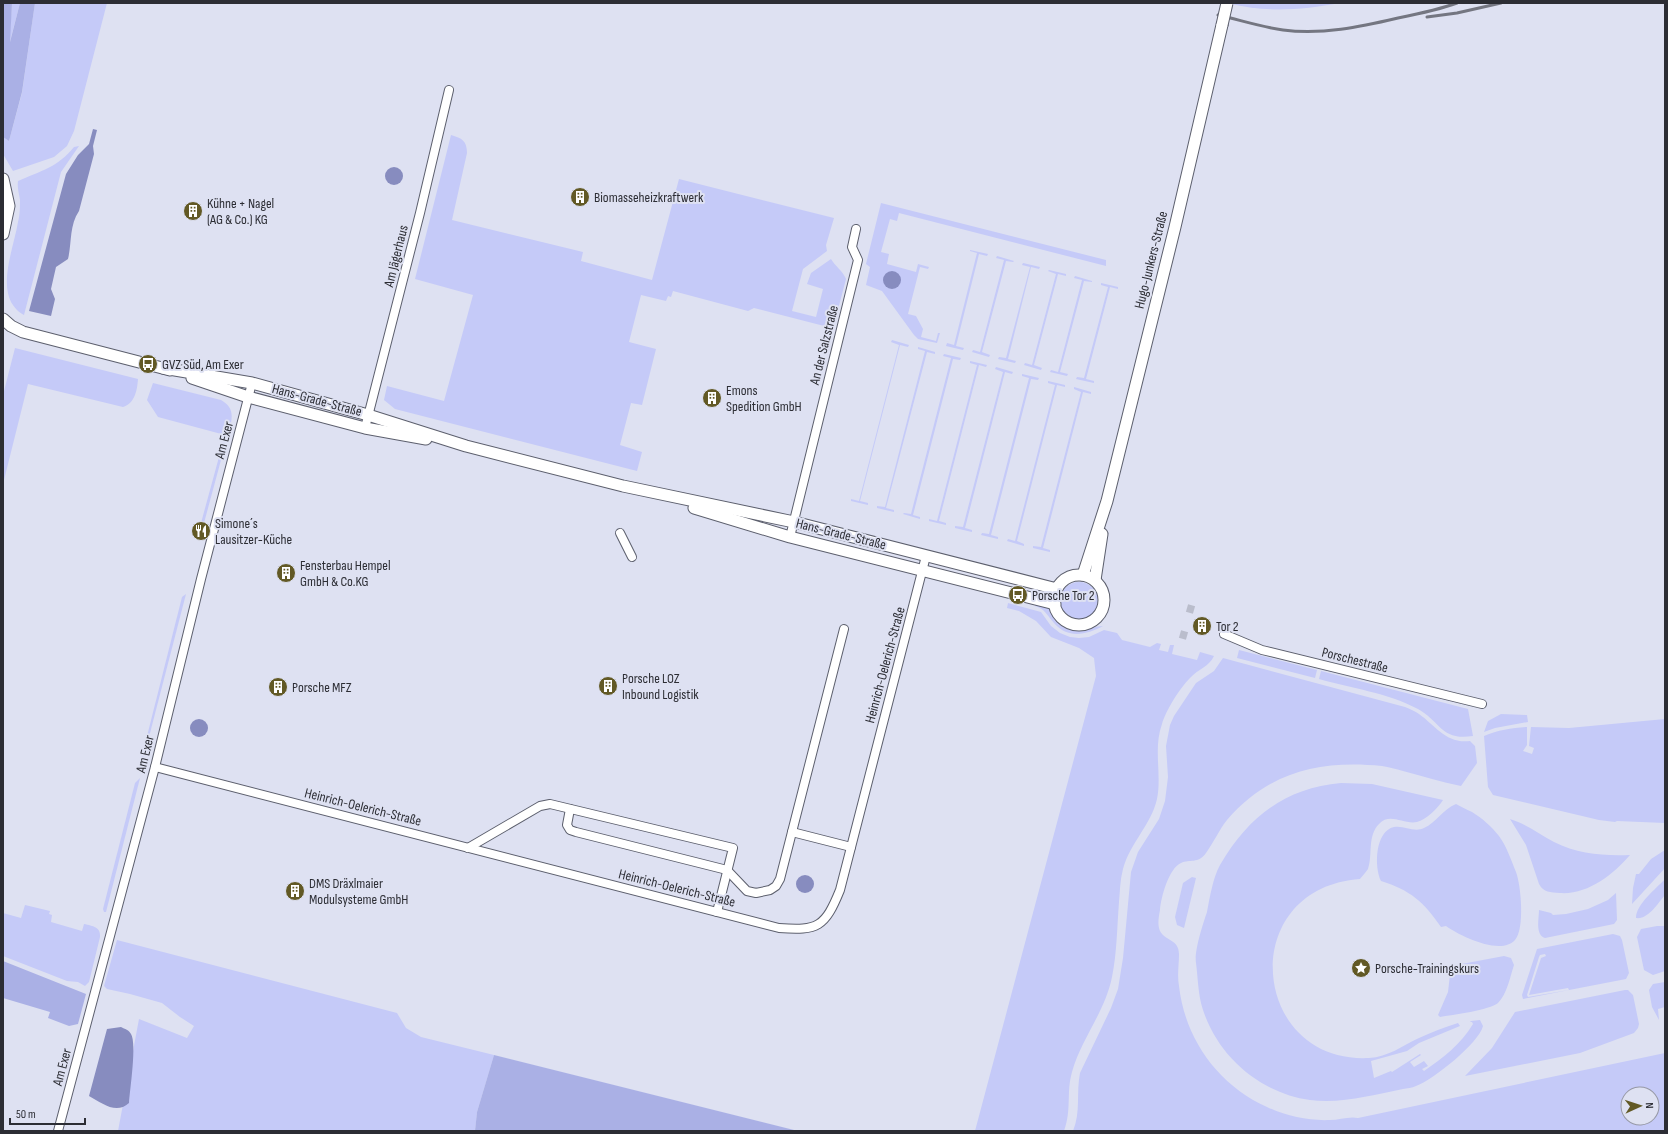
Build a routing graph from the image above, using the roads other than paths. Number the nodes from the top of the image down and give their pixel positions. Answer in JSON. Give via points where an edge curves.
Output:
{"nodes":[{"id":1,"x":1227,"y":3,"type":"edge"},
{"id":2,"x":449,"y":90,"type":"dead end"},
{"id":3,"x":3,"y":178,"type":"edge"},
{"id":4,"x":856,"y":229,"type":"dead end"},
{"id":5,"x":3,"y":234,"type":"edge"},
{"id":6,"x":3,"y":319,"type":"edge"},
{"id":7,"x":163,"y":368,"type":"junction"},
{"id":8,"x":252,"y":383,"type":"junction"},
{"id":9,"x":248,"y":397,"type":"junction"},
{"id":10,"x":368,"y":415,"type":"junction"},
{"id":11,"x":365,"y":428,"type":"junction"},
{"id":12,"x":466,"y":446,"type":"junction"},
{"id":13,"x":623,"y":486,"type":"junction"},
{"id":14,"x":1107,"y":502,"type":"junction"},
{"id":15,"x":794,"y":522,"type":"junction"},
{"id":16,"x":620,"y":533,"type":"dead end"},
{"id":17,"x":790,"y":537,"type":"junction"},
{"id":18,"x":926,"y":556,"type":"junction"},
{"id":19,"x":632,"y":557,"type":"dead end"},
{"id":20,"x":923,"y":570,"type":"junction"},
{"id":21,"x":1083,"y":575,"type":"junction"},
{"id":22,"x":1095,"y":580,"type":"junction"},
{"id":23,"x":1057,"y":589,"type":"junction"},
{"id":24,"x":1054,"y":604,"type":"junction"},
{"id":25,"x":844,"y":629,"type":"dead end"},
{"id":26,"x":1224,"y":634,"type":"dead end"},
{"id":27,"x":1482,"y":704,"type":"dead end"},
{"id":28,"x":155,"y":767,"type":"junction"},
{"id":29,"x":570,"y":809,"type":"junction"},
{"id":30,"x":792,"y":832,"type":"junction"},
{"id":31,"x":851,"y":847,"type":"junction"},
{"id":32,"x":468,"y":848,"type":"junction"},
{"id":33,"x":728,"y":870,"type":"junction"},
{"id":34,"x":717,"y":912,"type":"junction"},
{"id":35,"x":58,"y":1131,"type":"edge"}],
"edges":[{"from":1,"to":14,"type":"street","name":"Hugo-Junkers-Straße","bridge":true},
{"from":2,"to":10,"type":"street","name":"Am Jägerhaus"},
{"from":3,"to":5,"type":"street","via":[[9,206]]},
{"from":4,"to":15,"type":"street","name":"An der Salzstraße","via":[[852,247],[858,260]]},
{"from":6,"to":7,"type":"street","name":"Hans-Grade-Straße","via":[[23,332]]},
{"from":7,"to":8,"type":"street","name":"Hans-Grade-Straße"},
{"from":7,"to":9,"type":"street","name":"Hans-Grade-Straße"},
{"from":8,"to":9,"type":"street","name":"Am Exer"},
{"from":8,"to":10,"type":"street","name":"Hans-Grade-Straße"},
{"from":9,"to":11,"type":"street","name":"Hans-Grade-Straße"},
{"from":9,"to":28,"type":"street","name":"Am Exer"},
{"from":10,"to":11,"type":"street","name":"Am Jägerhaus"},
{"from":10,"to":12,"type":"street","name":"Hans-Grade-Straße"},
{"from":11,"to":12,"type":"street","name":"Hans-Grade-Straße"},
{"from":12,"to":13,"type":"street","name":"Hans-Grade-Straße"},
{"from":13,"to":15,"type":"street","name":"Hans-Grade-Straße"},
{"from":13,"to":17,"type":"street","name":"Hans-Grade-Straße"},
{"from":14,"to":21,"type":"street","name":"Hugo-Junkers-Straße"},
{"from":14,"to":22,"type":"street","name":"Hugo-Junkers-Straße"},
{"from":15,"to":17,"type":"street","name":"An der Salzstraße"},
{"from":15,"to":18,"type":"street","name":"Hans-Grade-Straße"},
{"from":16,"to":19,"type":"street"},
{"from":17,"to":20,"type":"street","name":"Hans-Grade-Straße"},
{"from":18,"to":20,"type":"street","name":"Heinrich-Oelerich-Straße"},
{"from":18,"to":23,"type":"street","name":"Hans-Grade-Straße"},
{"from":20,"to":24,"type":"street","name":"Hans-Grade-Straße"},
{"from":20,"to":31,"type":"street","name":"Heinrich-Oelerich-Straße"},
{"from":21,"to":22,"type":"street"},
{"from":21,"to":23,"type":"street","via":[[1067,578]]},
{"from":22,"to":24,"type":"street","via":[[1102,589],[1104,603],[1098,617],[1092,622],[1080,625],[1068,623],[1057,612]]},
{"from":23,"to":24,"type":"street"},
{"from":25,"to":30,"type":"street"},
{"from":26,"to":27,"type":"street","name":"Porschestraße","via":[[1262,650]]},
{"from":28,"to":32,"type":"street","name":"Heinrich-Oelerich-Straße"},
{"from":28,"to":35,"type":"street","name":"Am Exer"},
{"from":29,"to":32,"type":"street","via":[[550,804],[540,806]]},
{"from":29,"to":33,"type":"street","via":[[567,825],[570,830]]},
{"from":29,"to":33,"type":"street","via":[[733,848]]},
{"from":30,"to":31,"type":"street"},
{"from":30,"to":33,"type":"street","via":[[780,879],[770,890],[763,893],[747,891]]},
{"from":31,"to":34,"type":"street","name":"Heinrich-Oelerich-Straße","via":[[840,890],[831,912],[818,926],[799,930],[779,928]]},
{"from":32,"to":34,"type":"street","name":"Heinrich-Oelerich-Straße"},
{"from":33,"to":34,"type":"street"}]}
